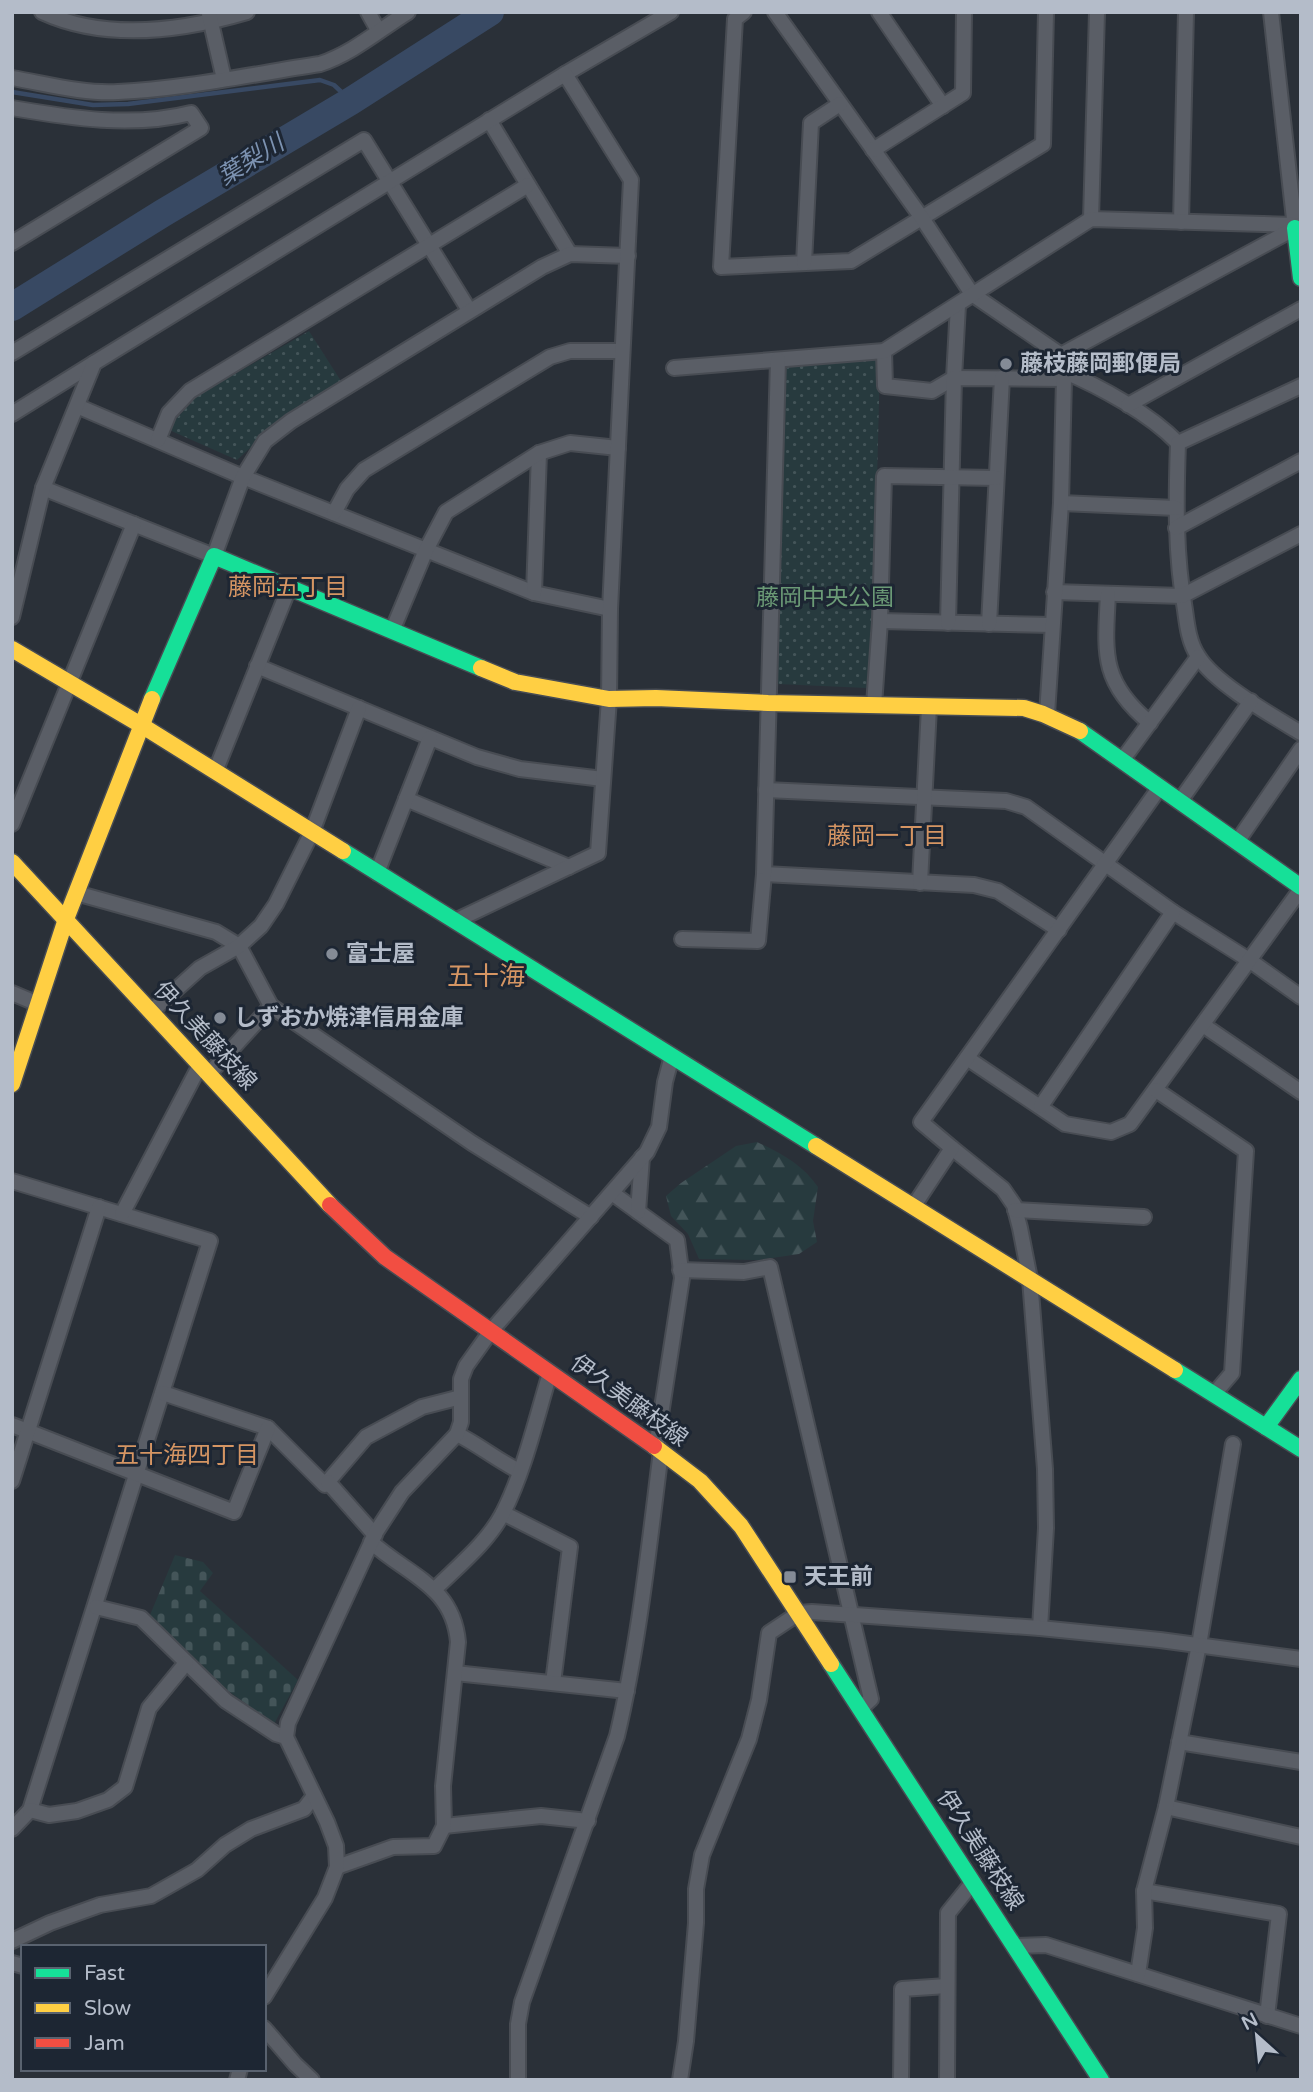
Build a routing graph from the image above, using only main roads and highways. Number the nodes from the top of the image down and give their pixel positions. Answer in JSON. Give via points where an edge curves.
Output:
{"nodes":[{"id":1,"x":1297,"y":226,"type":"edge"},
{"id":2,"x":1301,"y":278,"type":"edge"},
{"id":3,"x":12,"y":649,"type":"edge"},
{"id":4,"x":141,"y":725,"type":"junction"},
{"id":5,"x":12,"y":862,"type":"edge"},
{"id":6,"x":1301,"y":888,"type":"edge"},
{"id":7,"x":66,"y":919,"type":"junction"},
{"id":8,"x":12,"y":1084,"type":"edge"},
{"id":9,"x":1301,"y":1379,"type":"edge"},
{"id":10,"x":1266,"y":1427,"type":"junction"},
{"id":11,"x":1301,"y":1449,"type":"edge"},
{"id":12,"x":1101,"y":2080,"type":"edge"}],
"edges":[{"from":1,"to":2,"type":"main road"},
{"from":3,"to":4,"type":"main road"},
{"from":4,"to":6,"type":"main road","via":[[214,556],[515,682],[609,699],[1024,708],[1047,713],[1123,759]]},
{"from":4,"to":7,"type":"main road"},
{"from":4,"to":10,"type":"main road"},
{"from":5,"to":7,"type":"main road","name":"伊久美藤枝線"},
{"from":7,"to":8,"type":"main road"},
{"from":7,"to":12,"type":"main road","name":"伊久美藤枝線","via":[[344,1221],[385,1257],[700,1481],[741,1526]]},
{"from":9,"to":10,"type":"main road"},
{"from":10,"to":11,"type":"main road"}]}
